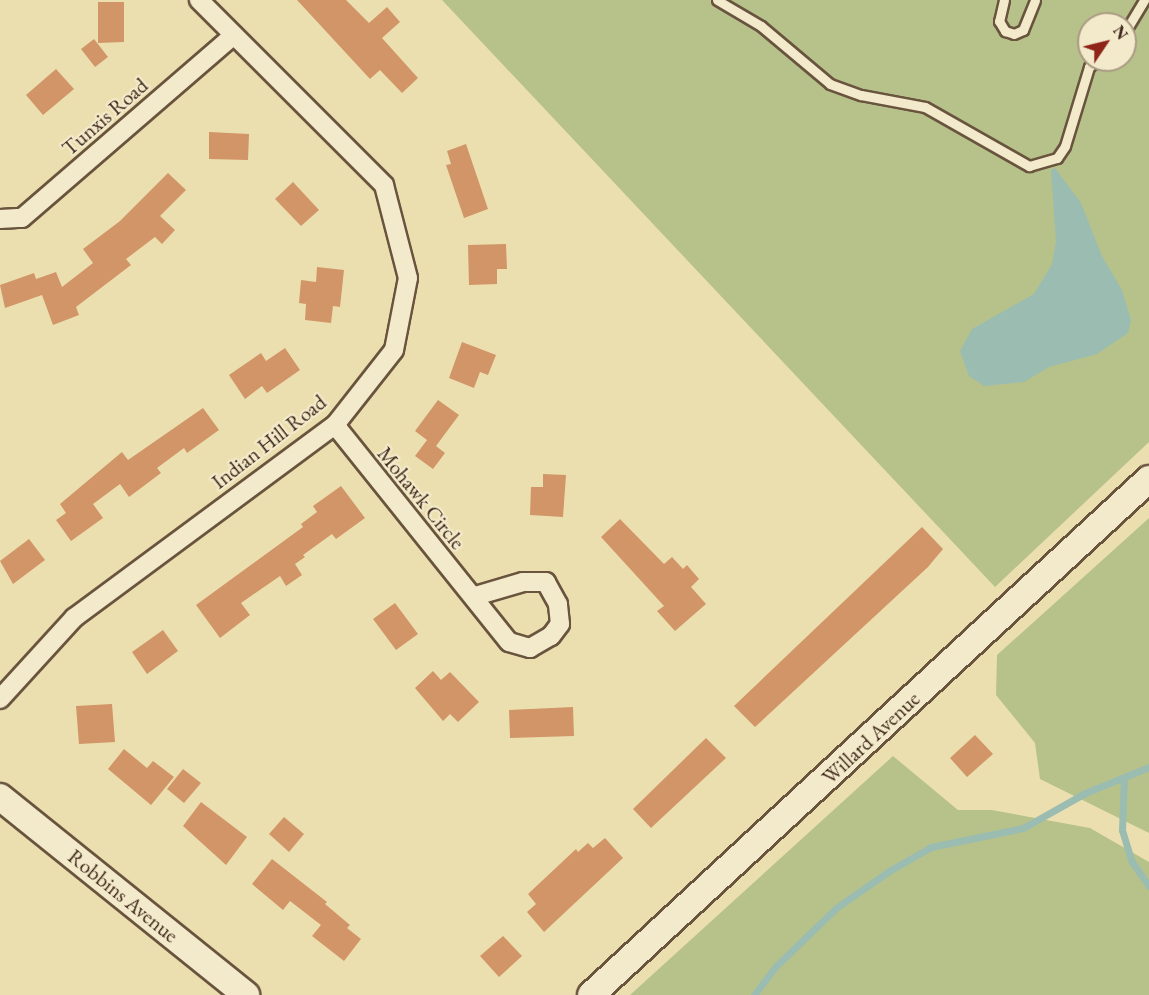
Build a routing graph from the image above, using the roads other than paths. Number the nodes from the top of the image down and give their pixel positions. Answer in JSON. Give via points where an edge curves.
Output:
{"nodes":[{"id":1,"x":199,"y":0,"type":"edge"},
{"id":2,"x":717,"y":0,"type":"edge"},
{"id":3,"x":1004,"y":0,"type":"edge"},
{"id":4,"x":1035,"y":0,"type":"edge"},
{"id":5,"x":234,"y":35,"type":"junction"},
{"id":6,"x":1087,"y":72,"type":"edge"},
{"id":7,"x":0,"y":219,"type":"edge"},
{"id":8,"x":335,"y":425,"type":"junction"},
{"id":9,"x":1149,"y":478,"type":"edge"},
{"id":10,"x":475,"y":596,"type":"junction"},
{"id":11,"x":0,"y":699,"type":"edge"},
{"id":12,"x":0,"y":797,"type":"edge"},
{"id":13,"x":246,"y":995,"type":"edge"},
{"id":14,"x":591,"y":995,"type":"edge"}],
"edges":[{"from":1,"to":5,"type":"street","name":"Indian Hill Road"},
{"from":2,"to":6,"type":"lane","via":[[761,26],[830,84],[861,95],[926,107],[1029,166],[1057,158],[1065,146]]},
{"from":3,"to":4,"type":"lane","via":[[999,21],[1014,34],[1023,30]]},
{"from":5,"to":7,"type":"street","name":"Tunxis Road","via":[[22,218]]},
{"from":5,"to":8,"type":"street","name":"Indian Hill Road","via":[[384,185],[408,278],[394,350]]},
{"from":8,"to":10,"type":"street","name":"Mohawk Circle","via":[[430,548]]},
{"from":8,"to":11,"type":"street","name":"Indian Hill Road","via":[[74,618]]},
{"from":9,"to":14,"type":"main road","name":"Willard Avenue"},
{"from":10,"to":10,"type":"street","name":"Mohawk Circle","via":[[509,642],[530,648],[551,636],[560,624],[558,604],[546,582],[523,582]]},
{"from":12,"to":13,"type":"main road","name":"Robbins Avenue"}]}
